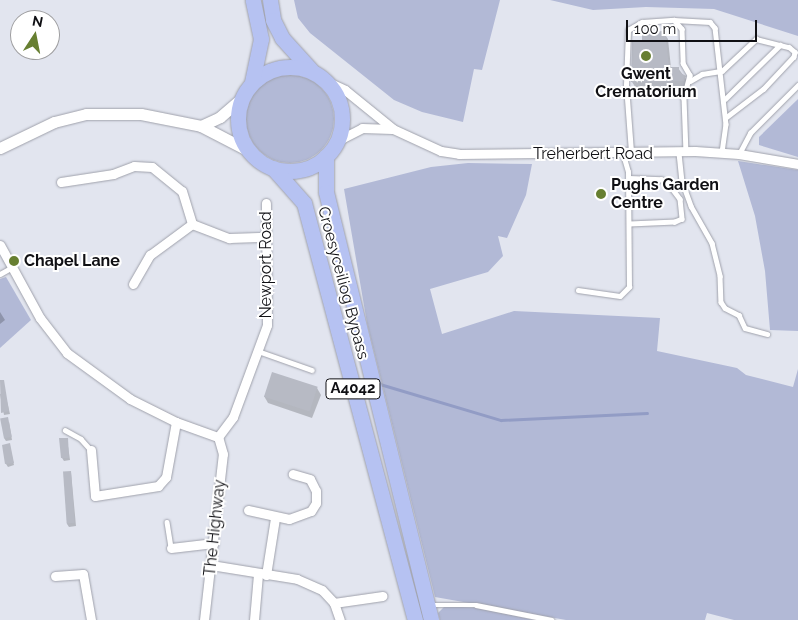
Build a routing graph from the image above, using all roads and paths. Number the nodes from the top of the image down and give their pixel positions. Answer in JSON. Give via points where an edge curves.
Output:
{"nodes":[{"id":1,"x":254,"y":0,"type":"edge"},
{"id":2,"x":270,"y":0,"type":"edge"},
{"id":3,"x":674,"y":20,"type":"junction"},
{"id":4,"x":780,"y":45,"type":"junction"},
{"id":5,"x":722,"y":70,"type":"junction"},
{"id":6,"x":312,"y":71,"type":"junction"},
{"id":7,"x":326,"y":81,"type":"junction"},
{"id":8,"x":690,"y":81,"type":"junction"},
{"id":9,"x":252,"y":82,"type":"junction"},
{"id":10,"x":798,"y":86,"type":"edge"},
{"id":11,"x":725,"y":98,"type":"junction"},
{"id":12,"x":241,"y":99,"type":"junction"},
{"id":13,"x":726,"y":118,"type":"junction"},
{"id":14,"x":201,"y":126,"type":"junction"},
{"id":15,"x":392,"y":129,"type":"junction"},
{"id":16,"x":336,"y":141,"type":"junction"},
{"id":17,"x":0,"y":148,"type":"edge"},
{"id":18,"x":249,"y":152,"type":"junction"},
{"id":19,"x":682,"y":152,"type":"junction"},
{"id":20,"x":722,"y":153,"type":"junction"},
{"id":21,"x":627,"y":154,"type":"junction"},
{"id":22,"x":739,"y":154,"type":"junction"},
{"id":23,"x":326,"y":156,"type":"junction"},
{"id":24,"x":798,"y":164,"type":"edge"},
{"id":25,"x":273,"y":168,"type":"junction"},
{"id":26,"x":629,"y":178,"type":"junction"},
{"id":27,"x":61,"y":182,"type":"dead end"},
{"id":28,"x":266,"y":203,"type":"dead end"},
{"id":29,"x":192,"y":224,"type":"junction"},
{"id":30,"x":630,"y":224,"type":"junction"},
{"id":31,"x":266,"y":237,"type":"junction"},
{"id":32,"x":0,"y":246,"type":"edge"},
{"id":33,"x":11,"y":268,"type":"junction"},
{"id":34,"x":0,"y":274,"type":"edge"},
{"id":35,"x":133,"y":284,"type":"dead end"},
{"id":36,"x":578,"y":290,"type":"dead end"},
{"id":37,"x":768,"y":334,"type":"dead end"},
{"id":38,"x":258,"y":351,"type":"junction"},
{"id":39,"x":312,"y":370,"type":"dead end"},
{"id":40,"x":176,"y":422,"type":"junction"},
{"id":41,"x":65,"y":430,"type":"dead end"},
{"id":42,"x":218,"y":437,"type":"junction"},
{"id":43,"x":90,"y":450,"type":"joint"},
{"id":44,"x":293,"y":474,"type":"dead end"},
{"id":45,"x":248,"y":510,"type":"dead end"},
{"id":46,"x":275,"y":518,"type":"junction"},
{"id":47,"x":167,"y":522,"type":"dead end"},
{"id":48,"x":214,"y":543,"type":"junction"},
{"id":49,"x":171,"y":548,"type":"joint"},
{"id":50,"x":211,"y":566,"type":"junction"},
{"id":51,"x":262,"y":574,"type":"junction"},
{"id":52,"x":55,"y":576,"type":"dead end"},
{"id":53,"x":382,"y":596,"type":"dead end"},
{"id":54,"x":334,"y":603,"type":"junction"},
{"id":55,"x":427,"y":605,"type":"junction"},
{"id":56,"x":91,"y":620,"type":"edge"},
{"id":57,"x":204,"y":620,"type":"edge"},
{"id":58,"x":254,"y":620,"type":"edge"},
{"id":59,"x":340,"y":620,"type":"edge"},
{"id":60,"x":414,"y":620,"type":"edge"},
{"id":61,"x":431,"y":620,"type":"edge"},
{"id":62,"x":552,"y":620,"type":"edge"}],
"edges":[{"from":1,"to":9,"type":"highway","via":[[261,39]]},
{"from":2,"to":6,"type":"highway","via":[[273,20],[282,38]]},
{"from":3,"to":5,"type":"lane","via":[[710,22],[718,38]]},
{"from":3,"to":8,"type":"lane","via":[[682,29],[683,63]]},
{"from":3,"to":21,"type":"lane","via":[[642,22],[628,30]]},
{"from":4,"to":5,"type":"lane","via":[[756,39]]},
{"from":4,"to":11,"type":"lane"},
{"from":4,"to":13,"type":"lane","via":[[789,47],[794,57],[764,89]]},
{"from":5,"to":8,"type":"lane","via":[[702,74]]},
{"from":5,"to":11,"type":"lane"},
{"from":6,"to":7,"type":"highway"},
{"from":6,"to":9,"type":"highway","via":[[280,67]]},
{"from":7,"to":15,"type":"street","name":"Treherbert Road","via":[[345,90]]},
{"from":7,"to":16,"type":"highway","via":[[336,94],[341,110],[341,126]]},
{"from":8,"to":19,"type":"lane","via":[[684,98]]},
{"from":9,"to":12,"type":"highway"},
{"from":10,"to":22,"type":"lane","via":[[750,133]]},
{"from":11,"to":13,"type":"lane"},
{"from":12,"to":14,"type":"street","via":[[220,117]]},
{"from":12,"to":18,"type":"highway","via":[[238,126]]},
{"from":13,"to":20,"type":"lane"},
{"from":14,"to":17,"type":"street","via":[[141,114],[86,114],[54,122]]},
{"from":14,"to":18,"type":"street"},
{"from":15,"to":16,"type":"street","name":"Treherbert Road","via":[[362,128]]},
{"from":15,"to":21,"type":"street","name":"Treherbert Road","via":[[416,142],[459,154]]},
{"from":16,"to":23,"type":"highway"},
{"from":18,"to":25,"type":"highway"},
{"from":19,"to":20,"type":"street","name":"Treherbert Road"},
{"from":19,"to":21,"type":"street","name":"Treherbert Road"},
{"from":19,"to":37,"type":"lane","via":[[682,180],[691,206],[712,244],[720,276],[721,302],[725,308],[739,315],[745,328]]},
{"from":20,"to":22,"type":"street","name":"Treherbert Road"},
{"from":21,"to":26,"type":"lane"},
{"from":22,"to":24,"type":"street","name":"Treherbert Road"},
{"from":23,"to":25,"type":"highway","via":[[301,169]]},
{"from":23,"to":55,"type":"highway","name":"Croesyceiliog Bypass","number":"A4042","via":[[326,192]]},
{"from":25,"to":60,"type":"highway","name":"Croesyceiliog Bypass","number":"A4042","via":[[304,203]]},
{"from":26,"to":30,"type":"lane"},
{"from":26,"to":30,"type":"lane","via":[[661,179],[668,183],[680,199],[682,219]]},
{"from":27,"to":29,"type":"street","via":[[87,179],[134,166],[152,167],[182,191]]},
{"from":28,"to":31,"type":"street","name":"Newport Road"},
{"from":29,"to":31,"type":"street","via":[[229,238]]},
{"from":29,"to":35,"type":"street","via":[[150,255]]},
{"from":30,"to":36,"type":"lane","via":[[629,287],[620,296]]},
{"from":31,"to":38,"type":"street","name":"Newport Road","via":[[267,325]]},
{"from":32,"to":33,"type":"street"},
{"from":33,"to":34,"type":"lane"},
{"from":33,"to":40,"type":"street","via":[[40,318],[66,353],[130,399]]},
{"from":38,"to":39,"type":"lane"},
{"from":38,"to":42,"type":"street","name":"Newport Road","via":[[233,416]]},
{"from":40,"to":42,"type":"street"},
{"from":40,"to":43,"type":"street","via":[[166,477],[158,486],[95,496]]},
{"from":41,"to":43,"type":"lane","via":[[81,439]]},
{"from":42,"to":48,"type":"street","name":"The Highway","via":[[223,454]]},
{"from":44,"to":46,"type":"street","via":[[310,478],[316,491],[316,503],[301,517]]},
{"from":45,"to":46,"type":"street"},
{"from":46,"to":51,"type":"street"},
{"from":47,"to":49,"type":"lane"},
{"from":48,"to":49,"type":"street"},
{"from":48,"to":50,"type":"street","name":"The Highway"},
{"from":50,"to":51,"type":"street"},
{"from":50,"to":57,"type":"street","name":"The Highway"},
{"from":51,"to":54,"type":"street","via":[[305,582],[322,590]]},
{"from":51,"to":58,"type":"street"},
{"from":52,"to":56,"type":"street","via":[[83,574]]},
{"from":53,"to":54,"type":"street"},
{"from":54,"to":59,"type":"street"},
{"from":55,"to":61,"type":"highway","name":"Croesyceiliog Bypass","number":"A4042"},
{"from":55,"to":62,"type":"lane","via":[[461,603]]}]}
